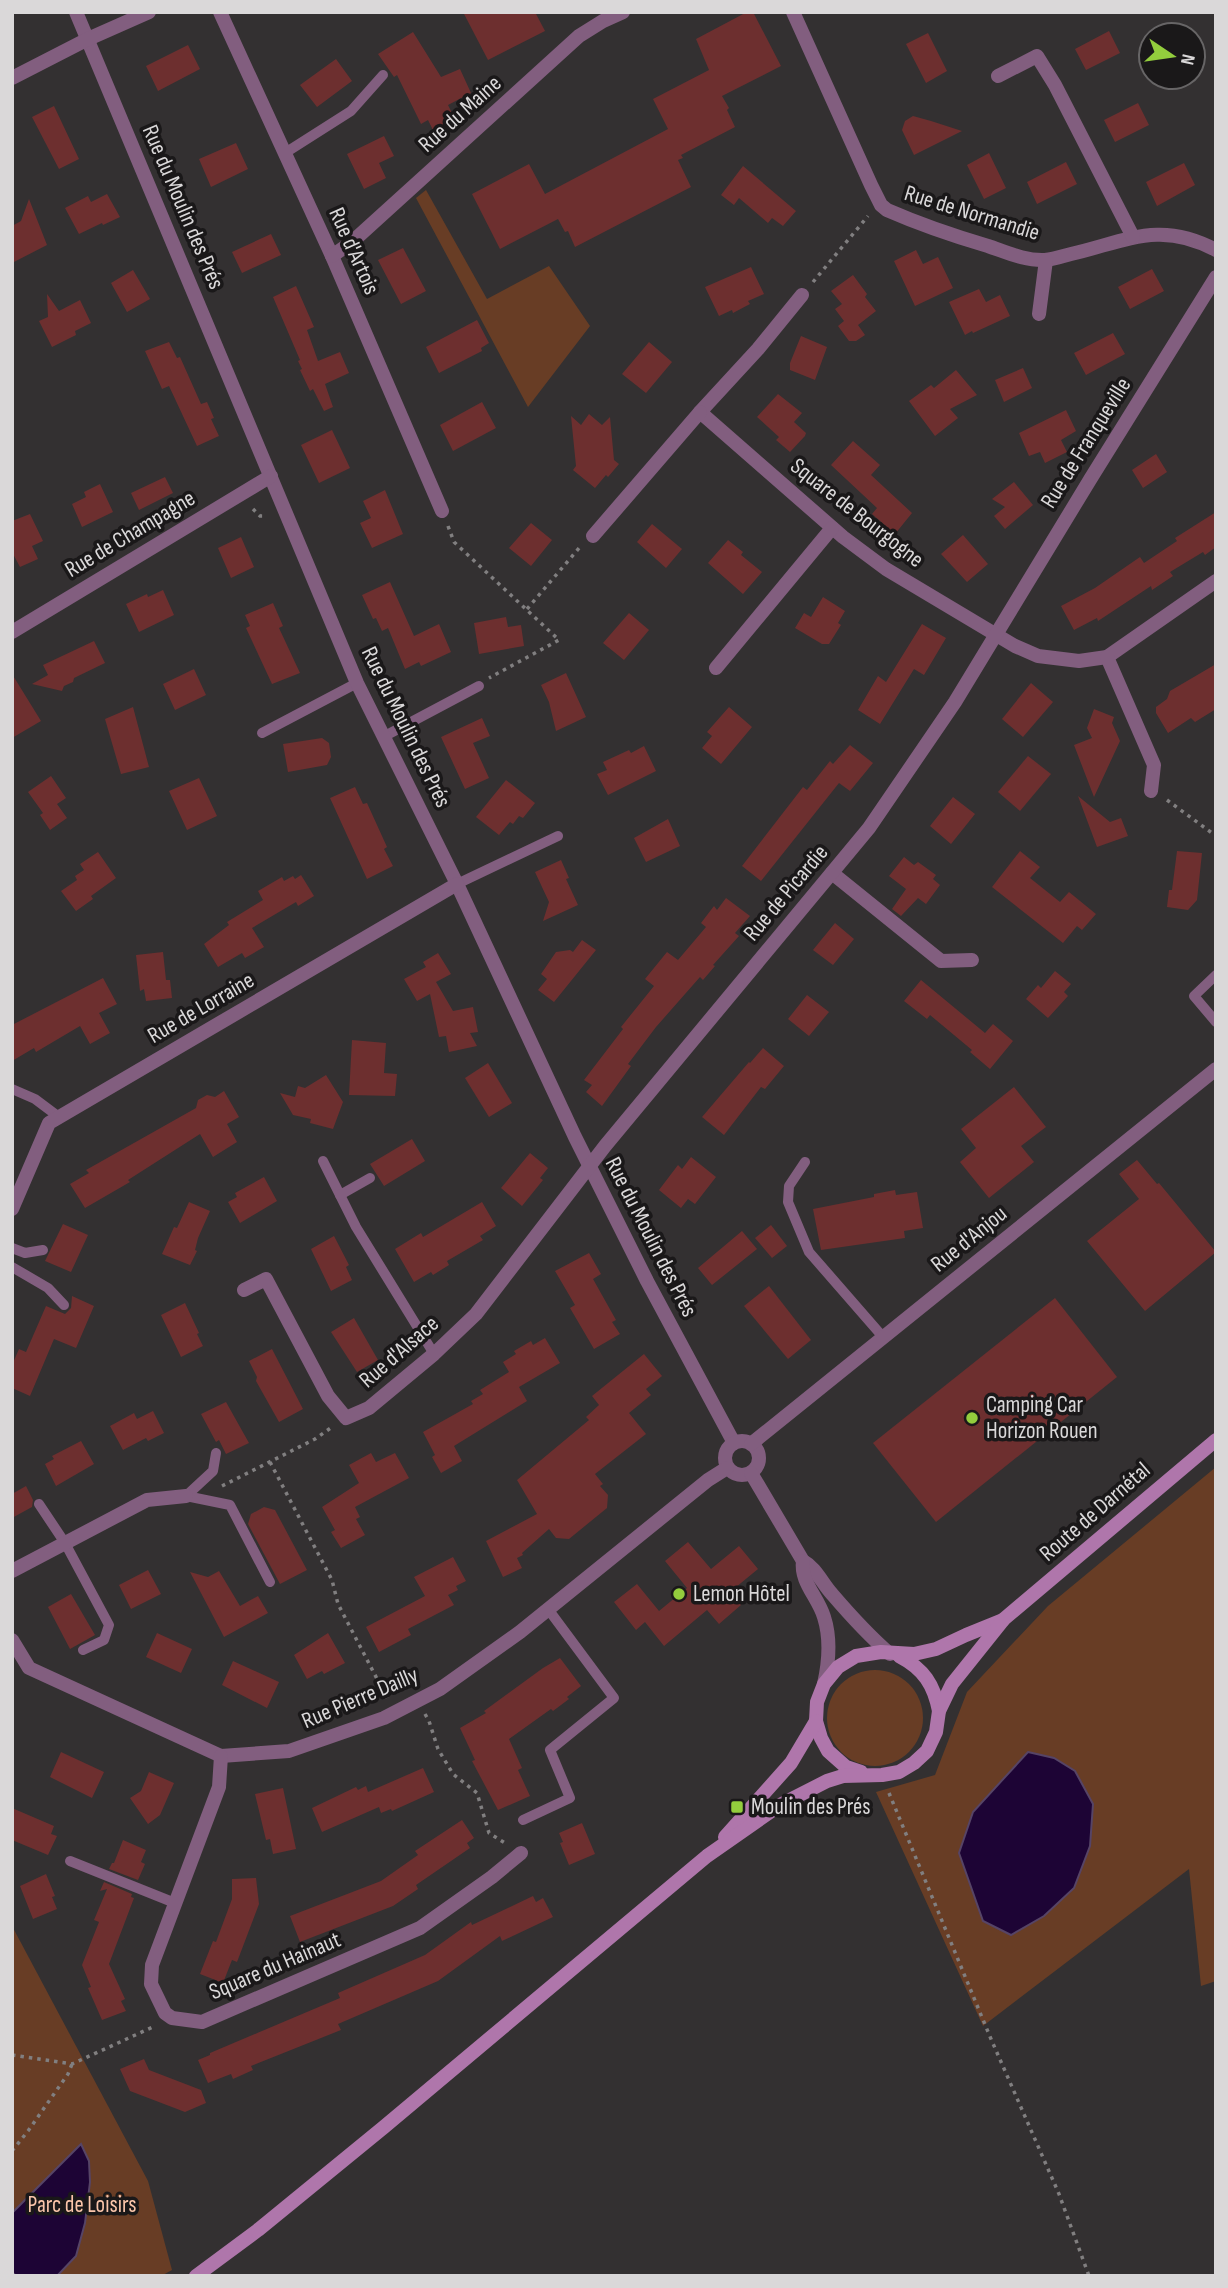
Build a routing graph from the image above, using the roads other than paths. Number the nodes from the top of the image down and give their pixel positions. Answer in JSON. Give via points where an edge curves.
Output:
{"nodes":[{"id":1,"x":76,"y":12,"type":"edge"},
{"id":2,"x":149,"y":12,"type":"edge"},
{"id":3,"x":220,"y":12,"type":"edge"},
{"id":4,"x":623,"y":12,"type":"edge"},
{"id":5,"x":793,"y":12,"type":"edge"},
{"id":6,"x":88,"y":39,"type":"junction"},
{"id":7,"x":383,"y":75,"type":"dead end"},
{"id":8,"x":998,"y":76,"type":"dead end"},
{"id":9,"x":12,"y":78,"type":"edge"},
{"id":10,"x":285,"y":153,"type":"junction"},
{"id":11,"x":1133,"y":237,"type":"junction"},
{"id":12,"x":1216,"y":250,"type":"edge"},
{"id":13,"x":332,"y":256,"type":"junction"},
{"id":14,"x":1046,"y":260,"type":"junction"},
{"id":15,"x":1216,"y":277,"type":"edge"},
{"id":16,"x":803,"y":295,"type":"road end"},
{"id":17,"x":1039,"y":314,"type":"dead end"},
{"id":18,"x":700,"y":412,"type":"junction"},
{"id":19,"x":271,"y":476,"type":"junction"},
{"id":20,"x":442,"y":511,"type":"road end"},
{"id":21,"x":832,"y":528,"type":"junction"},
{"id":22,"x":593,"y":536,"type":"road end"},
{"id":23,"x":1216,"y":581,"type":"edge"},
{"id":24,"x":12,"y":632,"type":"edge"},
{"id":25,"x":996,"y":634,"type":"junction"},
{"id":26,"x":1107,"y":657,"type":"junction"},
{"id":27,"x":716,"y":668,"type":"dead end"},
{"id":28,"x":358,"y":684,"type":"junction"},
{"id":29,"x":479,"y":686,"type":"road end"},
{"id":30,"x":262,"y":733,"type":"dead end"},
{"id":31,"x":383,"y":737,"type":"junction"},
{"id":32,"x":1152,"y":791,"type":"road end"},
{"id":33,"x":558,"y":836,"type":"dead end"},
{"id":34,"x":832,"y":873,"type":"junction"},
{"id":35,"x":457,"y":884,"type":"junction"},
{"id":36,"x":972,"y":960,"type":"dead end"},
{"id":37,"x":1216,"y":975,"type":"edge"},
{"id":38,"x":1216,"y":1022,"type":"edge"},
{"id":39,"x":1216,"y":1069,"type":"edge"},
{"id":40,"x":12,"y":1089,"type":"edge"},
{"id":41,"x":59,"y":1117,"type":"junction"},
{"id":42,"x":323,"y":1161,"type":"dead end"},
{"id":43,"x":805,"y":1162,"type":"dead end"},
{"id":44,"x":590,"y":1166,"type":"junction"},
{"id":45,"x":370,"y":1178,"type":"dead end"},
{"id":46,"x":15,"y":1187,"type":"edge"},
{"id":47,"x":340,"y":1195,"type":"junction"},
{"id":48,"x":12,"y":1209,"type":"edge"},
{"id":49,"x":12,"y":1248,"type":"edge"},
{"id":50,"x":43,"y":1250,"type":"dead end"},
{"id":51,"x":12,"y":1267,"type":"edge"},
{"id":52,"x":244,"y":1290,"type":"dead end"},
{"id":53,"x":64,"y":1305,"type":"dead end"},
{"id":54,"x":883,"y":1337,"type":"junction"},
{"id":55,"x":434,"y":1354,"type":"junction"},
{"id":56,"x":1216,"y":1440,"type":"edge"},
{"id":57,"x":734,"y":1443,"type":"junction"},
{"id":58,"x":751,"y":1444,"type":"junction"},
{"id":59,"x":216,"y":1453,"type":"dead end"},
{"id":60,"x":727,"y":1468,"type":"junction"},
{"id":61,"x":751,"y":1473,"type":"junction"},
{"id":62,"x":186,"y":1496,"type":"junction"},
{"id":63,"x":39,"y":1504,"type":"dead end"},
{"id":64,"x":65,"y":1543,"type":"junction"},
{"id":65,"x":803,"y":1561,"type":"junction"},
{"id":66,"x":12,"y":1571,"type":"edge"},
{"id":67,"x":270,"y":1582,"type":"dead end"},
{"id":68,"x":548,"y":1609,"type":"junction"},
{"id":69,"x":1004,"y":1619,"type":"junction"},
{"id":70,"x":12,"y":1640,"type":"edge"},
{"id":71,"x":83,"y":1650,"type":"dead end"},
{"id":72,"x":893,"y":1654,"type":"junction"},
{"id":73,"x":824,"y":1684,"type":"junction"},
{"id":74,"x":939,"y":1711,"type":"junction"},
{"id":75,"x":816,"y":1721,"type":"junction"},
{"id":76,"x":221,"y":1756,"type":"junction"},
{"id":77,"x":865,"y":1774,"type":"junction"},
{"id":78,"x":523,"y":1819,"type":"dead end"},
{"id":79,"x":521,"y":1853,"type":"road end"},
{"id":80,"x":707,"y":1856,"type":"junction"},
{"id":81,"x":70,"y":1861,"type":"dead end"},
{"id":82,"x":175,"y":1903,"type":"junction"},
{"id":83,"x":196,"y":2276,"type":"edge"}],
"edges":[{"from":1,"to":6,"type":"street","name":"Rue du Moulin des Prés"},
{"from":2,"to":6,"type":"street"},
{"from":3,"to":10,"type":"street","name":"Rue d'Artois"},
{"from":4,"to":13,"type":"street","name":"Rue du Maine","via":[[579,36]]},
{"from":5,"to":14,"type":"street","name":"Rue de Normandie","via":[[881,205],[970,241]]},
{"from":6,"to":9,"type":"street"},
{"from":6,"to":19,"type":"street","name":"Rue du Moulin des Prés"},
{"from":7,"to":10,"type":"lane","via":[[351,111]]},
{"from":8,"to":11,"type":"street","via":[[1037,57]]},
{"from":10,"to":13,"type":"street","name":"Rue d'Artois"},
{"from":11,"to":12,"type":"street","name":"Rue de Normandie","via":[[1186,237]]},
{"from":11,"to":14,"type":"street","name":"Rue de Normandie"},
{"from":13,"to":20,"type":"street","name":"Rue d'Artois"},
{"from":14,"to":17,"type":"street"},
{"from":15,"to":25,"type":"street","name":"Rue de Franqueville"},
{"from":16,"to":18,"type":"street"},
{"from":18,"to":21,"type":"street","name":"Square de Bourgogne"},
{"from":18,"to":22,"type":"street"},
{"from":19,"to":24,"type":"street","name":"Rue de Champagne"},
{"from":19,"to":28,"type":"street","name":"Rue du Moulin des Prés"},
{"from":21,"to":25,"type":"street","name":"Square de Bourgogne","via":[[886,569]]},
{"from":21,"to":27,"type":"street"},
{"from":23,"to":26,"type":"street"},
{"from":25,"to":26,"type":"street","name":"Square de Bourgogne","via":[[1038,656],[1079,661]]},
{"from":25,"to":34,"type":"street","name":"Rue de Picardie","via":[[916,761]]},
{"from":26,"to":32,"type":"street","via":[[1154,765]]},
{"from":28,"to":30,"type":"lane"},
{"from":28,"to":31,"type":"street","name":"Rue du Moulin des Prés"},
{"from":29,"to":31,"type":"lane"},
{"from":31,"to":35,"type":"street","name":"Rue du Moulin des Prés"},
{"from":33,"to":35,"type":"lane"},
{"from":34,"to":36,"type":"street","via":[[941,961]]},
{"from":34,"to":44,"type":"street","name":"Rue de Picardie"},
{"from":35,"to":41,"type":"street","name":"Rue de Lorraine"},
{"from":35,"to":44,"type":"street","name":"Rue du Moulin des Prés"},
{"from":37,"to":38,"type":"lane","via":[[1194,996]]},
{"from":39,"to":54,"type":"street","name":"Rue d'Anjou"},
{"from":40,"to":41,"type":"lane"},
{"from":41,"to":46,"type":"street","name":"Rue de Lorraine","via":[[49,1123]]},
{"from":42,"to":47,"type":"lane"},
{"from":43,"to":54,"type":"lane","via":[[789,1186],[788,1202],[809,1252]]},
{"from":44,"to":55,"type":"street","name":"Rue d'Alsace","via":[[476,1314]]},
{"from":44,"to":57,"type":"street","name":"Rue du Moulin des Prés"},
{"from":45,"to":47,"type":"lane"},
{"from":46,"to":48,"type":"street","name":"Rue de Lorraine"},
{"from":47,"to":55,"type":"lane"},
{"from":49,"to":50,"type":"lane","via":[[25,1253]]},
{"from":51,"to":53,"type":"lane","via":[[48,1287]]},
{"from":52,"to":55,"type":"street","name":"Rue d'Alsace","via":[[266,1279],[328,1396],[346,1418],[369,1408]]},
{"from":54,"to":58,"type":"street","name":"Rue d'Anjou"},
{"from":56,"to":69,"type":"main road","name":"Route de Darnétal"},
{"from":57,"to":58,"type":"street"},
{"from":57,"to":60,"type":"street","via":[[725,1454]]},
{"from":58,"to":61,"type":"street","via":[[759,1460]]},
{"from":59,"to":62,"type":"lane","via":[[214,1471]]},
{"from":60,"to":61,"type":"street","via":[[739,1476]]},
{"from":60,"to":68,"type":"street","name":"Rue Pierre Dailly"},
{"from":61,"to":65,"type":"street"},
{"from":62,"to":64,"type":"street","via":[[147,1500]]},
{"from":62,"to":67,"type":"lane","via":[[230,1505]]},
{"from":63,"to":64,"type":"lane"},
{"from":64,"to":66,"type":"street"},
{"from":64,"to":71,"type":"lane","via":[[109,1625],[104,1640]]},
{"from":65,"to":72,"type":"street","via":[[871,1638]]},
{"from":65,"to":73,"type":"street","via":[[802,1571],[824,1617],[828,1642]]},
{"from":68,"to":76,"type":"street","name":"Rue Pierre Dailly","via":[[440,1689],[394,1713],[289,1751]]},
{"from":68,"to":78,"type":"lane","via":[[614,1698],[550,1750],[570,1798]]},
{"from":69,"to":72,"type":"main road","via":[[936,1649]]},
{"from":69,"to":74,"type":"main road","via":[[952,1684]]},
{"from":70,"to":76,"type":"street","name":"Rue Pierre Dailly","via":[[29,1668]]},
{"from":72,"to":73,"type":"main road","via":[[856,1656],[838,1667]]},
{"from":72,"to":74,"type":"main road","via":[[914,1663],[926,1675]]},
{"from":73,"to":75,"type":"main road"},
{"from":74,"to":77,"type":"main road","via":[[927,1751],[914,1763],[899,1772]]},
{"from":75,"to":77,"type":"main road","via":[[828,1751]]},
{"from":75,"to":80,"type":"main road","via":[[775,1782]]},
{"from":76,"to":82,"type":"street","via":[[219,1787]]},
{"from":77,"to":80,"type":"main road","via":[[843,1776],[797,1794]]},
{"from":79,"to":82,"type":"street","name":"Square du Hainaut","via":[[420,1928],[202,2022],[164,2013],[150,1984],[152,1965]]},
{"from":80,"to":83,"type":"main road","via":[[384,2127]]},
{"from":81,"to":82,"type":"lane"}]}
